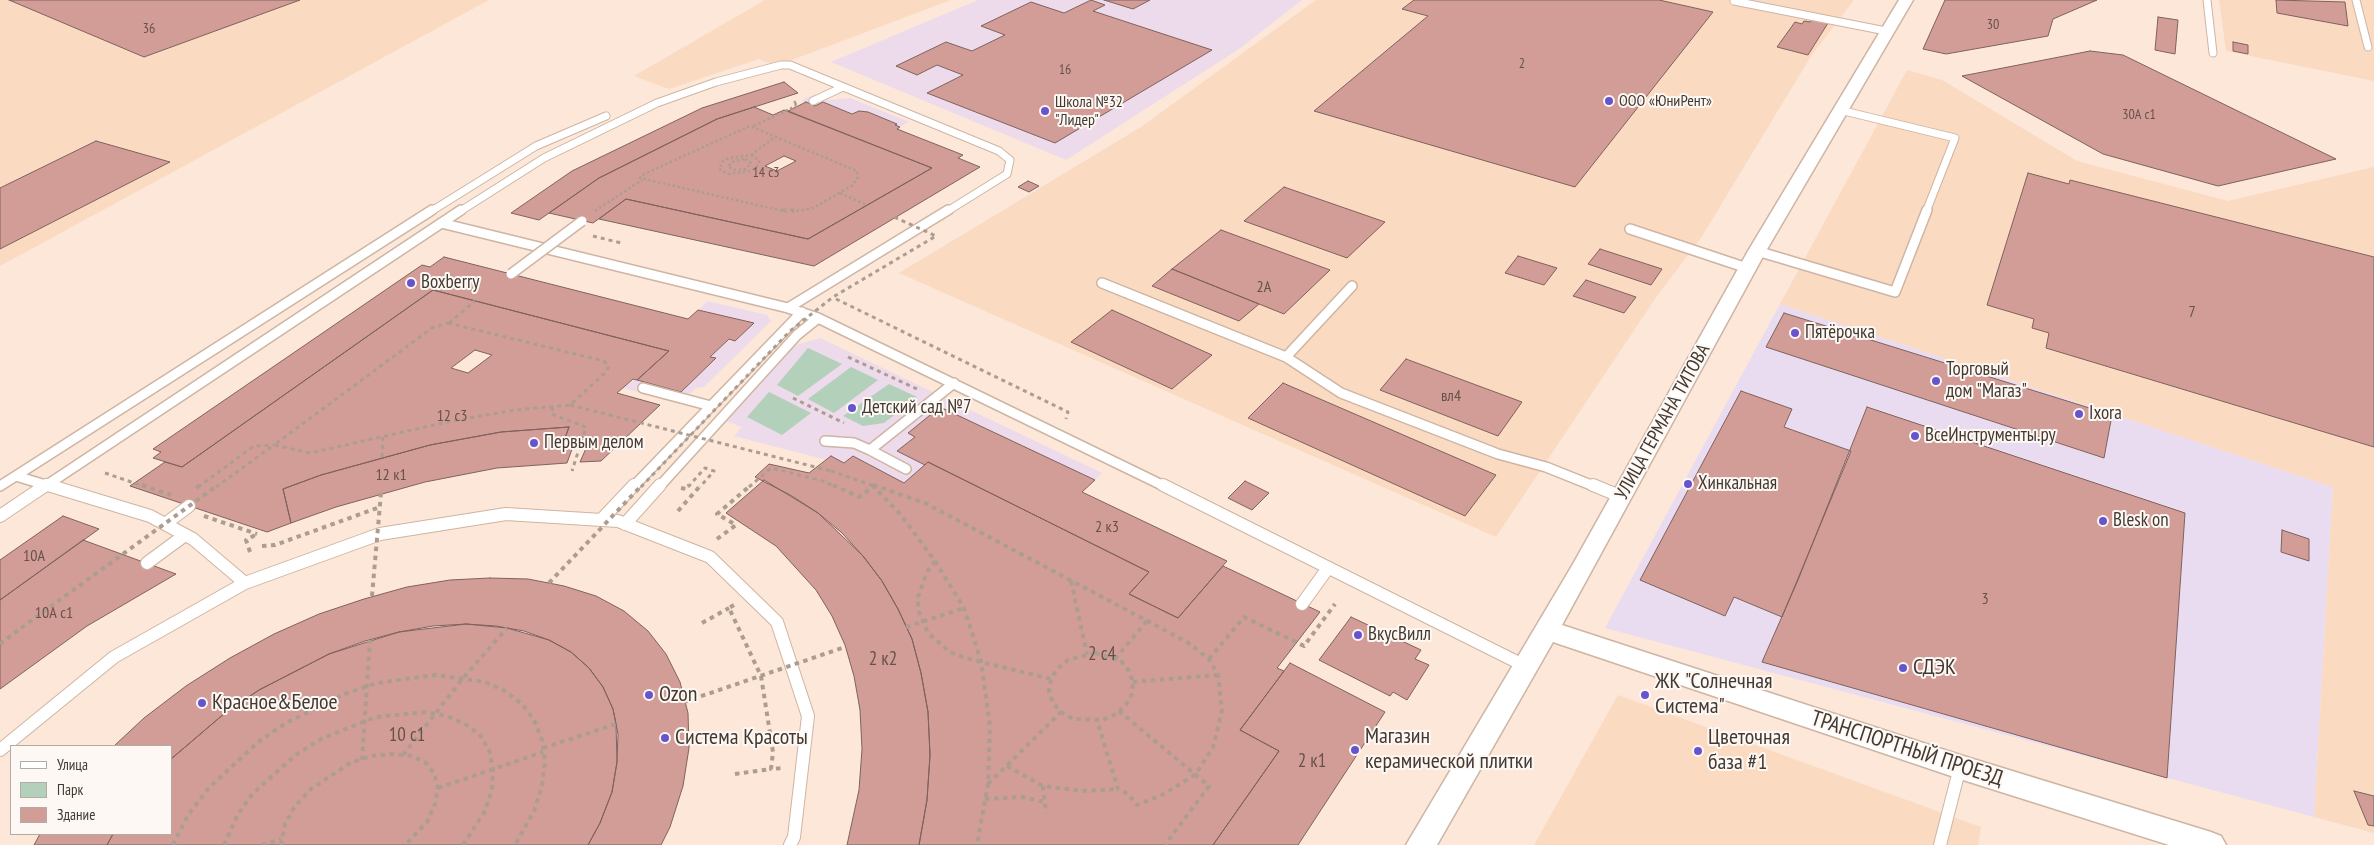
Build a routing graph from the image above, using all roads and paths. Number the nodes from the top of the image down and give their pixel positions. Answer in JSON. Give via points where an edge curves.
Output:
{"nodes":[{"id":1,"x":1906,"y":0,"type":"edge"},
{"id":2,"x":2206,"y":0,"type":"edge"},
{"id":3,"x":2356,"y":0,"type":"edge"},
{"id":4,"x":1734,"y":1,"type":"edge"},
{"id":5,"x":1886,"y":31,"type":"junction"},
{"id":6,"x":2368,"y":47,"type":"dead end"},
{"id":7,"x":2214,"y":53,"type":"dead end"},
{"id":8,"x":843,"y":87,"type":"junction"},
{"id":9,"x":813,"y":101,"type":"dead end"},
{"id":10,"x":798,"y":105,"type":"dead end"},
{"id":11,"x":1840,"y":110,"type":"junction"},
{"id":12,"x":606,"y":116,"type":"dead end"},
{"id":13,"x":754,"y":126,"type":"junction"},
{"id":14,"x":776,"y":136,"type":"junction"},
{"id":15,"x":751,"y":156,"type":"junction"},
{"id":16,"x":746,"y":169,"type":"junction"},
{"id":17,"x":734,"y":170,"type":"junction"},
{"id":18,"x":751,"y":172,"type":"junction"},
{"id":19,"x":728,"y":174,"type":"junction"},
{"id":20,"x":642,"y":180,"type":"junction"},
{"id":21,"x":840,"y":193,"type":"junction"},
{"id":22,"x":867,"y":205,"type":"dead end"},
{"id":23,"x":894,"y":218,"type":"dead end"},
{"id":24,"x":582,"y":220,"type":"joint"},
{"id":25,"x":440,"y":223,"type":"junction"},
{"id":26,"x":1630,"y":229,"type":"dead end"},
{"id":27,"x":569,"y":231,"type":"junction"},
{"id":28,"x":621,"y":243,"type":"dead end"},
{"id":29,"x":1752,"y":260,"type":"junction"},
{"id":30,"x":511,"y":274,"type":"dead end"},
{"id":31,"x":1102,"y":283,"type":"dead end"},
{"id":32,"x":1352,"y":286,"type":"dead end"},
{"id":33,"x":833,"y":297,"type":"junction"},
{"id":34,"x":475,"y":301,"type":"dead end"},
{"id":35,"x":788,"y":308,"type":"junction"},
{"id":36,"x":802,"y":312,"type":"junction"},
{"id":37,"x":818,"y":318,"type":"junction"},
{"id":38,"x":448,"y":323,"type":"junction"},
{"id":39,"x":848,"y":357,"type":"dead end"},
{"id":40,"x":1286,"y":357,"type":"junction"},
{"id":41,"x":954,"y":382,"type":"junction"},
{"id":42,"x":643,"y":388,"type":"dead end"},
{"id":43,"x":793,"y":398,"type":"dead end"},
{"id":44,"x":936,"y":398,"type":"junction"},
{"id":45,"x":570,"y":405,"type":"junction"},
{"id":46,"x":711,"y":406,"type":"junction"},
{"id":47,"x":553,"y":407,"type":"junction"},
{"id":48,"x":1068,"y":412,"type":"dead end"},
{"id":49,"x":851,"y":427,"type":"dead end"},
{"id":50,"x":383,"y":435,"type":"junction"},
{"id":51,"x":687,"y":436,"type":"junction"},
{"id":52,"x":825,"y":441,"type":"dead end"},
{"id":53,"x":274,"y":445,"type":"junction"},
{"id":54,"x":870,"y":450,"type":"junction"},
{"id":55,"x":382,"y":456,"type":"dead end"},
{"id":56,"x":705,"y":468,"type":"dead end"},
{"id":57,"x":906,"y":469,"type":"dead end"},
{"id":58,"x":572,"y":471,"type":"dead end"},
{"id":59,"x":105,"y":473,"type":"dead end"},
{"id":60,"x":16,"y":476,"type":"junction"},
{"id":61,"x":47,"y":485,"type":"junction"},
{"id":62,"x":872,"y":485,"type":"junction"},
{"id":63,"x":0,"y":486,"type":"edge"},
{"id":64,"x":189,"y":493,"type":"dead end"},
{"id":65,"x":381,"y":493,"type":"dead end"},
{"id":66,"x":172,"y":496,"type":"dead end"},
{"id":67,"x":1622,"y":497,"type":"junction"},
{"id":68,"x":380,"y":507,"type":"junction"},
{"id":69,"x":187,"y":508,"type":"junction"},
{"id":70,"x":678,"y":511,"type":"dead end"},
{"id":71,"x":0,"y":516,"type":"edge"},
{"id":72,"x":601,"y":520,"type":"junction"},
{"id":73,"x":165,"y":524,"type":"junction"},
{"id":74,"x":625,"y":524,"type":"junction"},
{"id":75,"x":736,"y":525,"type":"dead end"},
{"id":76,"x":185,"y":535,"type":"junction"},
{"id":77,"x":262,"y":546,"type":"dead end"},
{"id":78,"x":250,"y":552,"type":"dead end"},
{"id":79,"x":936,"y":561,"type":"junction"},
{"id":80,"x":147,"y":563,"type":"dead end"},
{"id":81,"x":1328,"y":568,"type":"junction"},
{"id":82,"x":1071,"y":580,"type":"junction"},
{"id":83,"x":245,"y":583,"type":"junction"},
{"id":84,"x":549,"y":583,"type":"dead end"},
{"id":85,"x":372,"y":596,"type":"dead end"},
{"id":86,"x":1302,"y":604,"type":"dead end"},
{"id":87,"x":1335,"y":604,"type":"dead end"},
{"id":88,"x":729,"y":608,"type":"dead end"},
{"id":89,"x":964,"y":608,"type":"junction"},
{"id":90,"x":736,"y":621,"type":"dead end"},
{"id":91,"x":1148,"y":621,"type":"junction"},
{"id":92,"x":922,"y":622,"type":"junction"},
{"id":93,"x":702,"y":623,"type":"dead end"},
{"id":94,"x":906,"y":627,"type":"dead end"},
{"id":95,"x":507,"y":628,"type":"dead end"},
{"id":96,"x":1546,"y":630,"type":"junction"},
{"id":97,"x":370,"y":640,"type":"dead end"},
{"id":98,"x":0,"y":644,"type":"edge"},
{"id":99,"x":845,"y":647,"type":"dead end"},
{"id":100,"x":1087,"y":654,"type":"junction"},
{"id":101,"x":1116,"y":659,"type":"junction"},
{"id":102,"x":1209,"y":659,"type":"junction"},
{"id":103,"x":981,"y":662,"type":"junction"},
{"id":104,"x":1525,"y":666,"type":"junction"},
{"id":105,"x":1218,"y":675,"type":"junction"},
{"id":106,"x":761,"y":676,"type":"junction"},
{"id":107,"x":464,"y":677,"type":"junction"},
{"id":108,"x":1051,"y":680,"type":"junction"},
{"id":109,"x":1134,"y":682,"type":"junction"},
{"id":110,"x":367,"y":686,"type":"junction"},
{"id":111,"x":684,"y":702,"type":"dead end"},
{"id":112,"x":1120,"y":711,"type":"junction"},
{"id":113,"x":1061,"y":712,"type":"junction"},
{"id":114,"x":436,"y":714,"type":"junction"},
{"id":115,"x":1097,"y":720,"type":"junction"},
{"id":116,"x":365,"y":721,"type":"junction"},
{"id":117,"x":616,"y":724,"type":"dead end"},
{"id":118,"x":0,"y":750,"type":"edge"},
{"id":119,"x":543,"y":750,"type":"junction"},
{"id":120,"x":773,"y":752,"type":"dead end"},
{"id":121,"x":403,"y":755,"type":"junction"},
{"id":122,"x":362,"y":760,"type":"junction"},
{"id":123,"x":1006,"y":766,"type":"junction"},
{"id":124,"x":1960,"y":767,"type":"junction"},
{"id":125,"x":493,"y":769,"type":"junction"},
{"id":126,"x":771,"y":770,"type":"dead end"},
{"id":127,"x":735,"y":774,"type":"dead end"},
{"id":128,"x":1196,"y":774,"type":"junction"},
{"id":129,"x":988,"y":784,"type":"junction"},
{"id":130,"x":1043,"y":786,"type":"junction"},
{"id":131,"x":438,"y":788,"type":"junction"},
{"id":132,"x":1118,"y":789,"type":"junction"},
{"id":133,"x":985,"y":800,"type":"junction"},
{"id":134,"x":1044,"y":802,"type":"junction"},
{"id":135,"x":1046,"y":813,"type":"dead end"},
{"id":136,"x":282,"y":839,"type":"junction"},
{"id":137,"x":173,"y":845,"type":"edge"},
{"id":138,"x":224,"y":845,"type":"edge"},
{"id":139,"x":262,"y":845,"type":"edge"},
{"id":140,"x":281,"y":845,"type":"edge"},
{"id":141,"x":405,"y":845,"type":"edge"},
{"id":142,"x":463,"y":845,"type":"edge"},
{"id":143,"x":515,"y":845,"type":"edge"},
{"id":144,"x":790,"y":845,"type":"edge"},
{"id":145,"x":977,"y":845,"type":"edge"},
{"id":146,"x":1165,"y":845,"type":"edge"},
{"id":147,"x":1421,"y":845,"type":"edge"},
{"id":148,"x":1940,"y":845,"type":"edge"},
{"id":149,"x":2211,"y":845,"type":"edge"}],
"edges":[{"from":1,"to":5,"type":"street","name":"УЛИЦА ГЕРМАНА ТИТОВА"},
{"from":2,"to":7,"type":"lane"},
{"from":3,"to":6,"type":"lane"},
{"from":4,"to":5,"type":"lane"},
{"from":5,"to":11,"type":"street","name":"УЛИЦА ГЕРМАНА ТИТОВА"},
{"from":8,"to":9,"type":"lane"},
{"from":8,"to":25,"type":"lane","via":[[786,64],[716,82],[657,103],[590,134],[544,158]]},
{"from":8,"to":35,"type":"lane","via":[[999,151],[1010,160],[1010,168],[1007,174]]},
{"from":10,"to":13,"type":"path"},
{"from":11,"to":29,"type":"street","name":"УЛИЦА ГЕРМАНА ТИТОВА"},
{"from":11,"to":29,"type":"lane","via":[[1955,138],[1895,292]]},
{"from":12,"to":60,"type":"lane","via":[[536,146]]},
{"from":13,"to":14,"type":"path"},
{"from":13,"to":20,"type":"path","via":[[744,127],[642,175]]},
{"from":14,"to":15,"type":"path"},
{"from":14,"to":21,"type":"path","via":[[857,171],[858,178],[853,186]]},
{"from":15,"to":18,"type":"path","via":[[759,164]]},
{"from":15,"to":19,"type":"path","via":[[736,156],[723,161],[719,169]]},
{"from":16,"to":17,"type":"path"},
{"from":16,"to":17,"type":"path","via":[[751,163],[740,159],[728,166]]},
{"from":16,"to":18,"type":"path"},
{"from":17,"to":19,"type":"path"},
{"from":18,"to":19,"type":"path"},
{"from":20,"to":21,"type":"path","via":[[789,212],[813,208]]},
{"from":20,"to":24,"type":"path"},
{"from":21,"to":22,"type":"path"},
{"from":23,"to":33,"type":"path","bridge":true,"via":[[936,236]]},
{"from":24,"to":27,"type":"lane","bridge":true},
{"from":25,"to":35,"type":"lane"},
{"from":25,"to":61,"type":"lane"},
{"from":26,"to":29,"type":"lane"},
{"from":27,"to":28,"type":"path"},
{"from":27,"to":30,"type":"lane","bridge":true},
{"from":29,"to":67,"type":"street","name":"УЛИЦА ГЕРМАНА ТИТОВА"},
{"from":31,"to":40,"type":"lane"},
{"from":32,"to":40,"type":"lane"},
{"from":33,"to":48,"type":"path"},
{"from":33,"to":51,"type":"path","bridge":true,"via":[[790,331]]},
{"from":34,"to":38,"type":"path"},
{"from":35,"to":36,"type":"lane"},
{"from":36,"to":37,"type":"lane"},
{"from":36,"to":46,"type":"lane"},
{"from":37,"to":41,"type":"lane"},
{"from":37,"to":74,"type":"lane","via":[[797,335]]},
{"from":38,"to":45,"type":"path","via":[[604,361],[609,366],[606,372]]},
{"from":38,"to":53,"type":"path","via":[[432,328]]},
{"from":39,"to":44,"type":"path"},
{"from":40,"to":67,"type":"lane","via":[[1341,393],[1498,454],[1546,467]]},
{"from":41,"to":44,"type":"lane"},
{"from":41,"to":81,"type":"lane"},
{"from":42,"to":46,"type":"lane"},
{"from":43,"to":49,"type":"path"},
{"from":44,"to":54,"type":"lane"},
{"from":45,"to":47,"type":"path"},
{"from":45,"to":51,"type":"path","bridge":true},
{"from":46,"to":72,"type":"lane"},
{"from":47,"to":50,"type":"path","via":[[461,419]]},
{"from":47,"to":58,"type":"path","via":[[551,413],[554,415],[586,427]]},
{"from":50,"to":53,"type":"path","via":[[310,453]]},
{"from":50,"to":55,"type":"path"},
{"from":51,"to":62,"type":"path","bridge":true,"via":[[831,471]]},
{"from":51,"to":84,"type":"path","bridge":true},
{"from":52,"to":54,"type":"lane","via":[[854,443]]},
{"from":53,"to":64,"type":"path","via":[[254,446]]},
{"from":53,"to":69,"type":"path","bridge":true},
{"from":54,"to":57,"type":"lane"},
{"from":56,"to":70,"type":"path","via":[[714,471]]},
{"from":59,"to":66,"type":"path"},
{"from":60,"to":61,"type":"lane"},
{"from":60,"to":63,"type":"lane"},
{"from":61,"to":71,"type":"lane"},
{"from":61,"to":73,"type":"lane","via":[[150,516]]},
{"from":62,"to":75,"type":"path","via":[[860,497],[823,481],[771,468],[717,514]]},
{"from":62,"to":79,"type":"path","via":[[901,514]]},
{"from":62,"to":82,"type":"path","via":[[927,504]]},
{"from":65,"to":68,"type":"path","bridge":true},
{"from":67,"to":96,"type":"street","name":"УЛИЦА ГЕРМАНА ТИТОВА"},
{"from":68,"to":77,"type":"path","via":[[275,545]]},
{"from":68,"to":85,"type":"path","bridge":true},
{"from":69,"to":73,"type":"lane"},
{"from":69,"to":73,"type":"path","bridge":true},
{"from":69,"to":78,"type":"path","via":[[258,534],[246,540]]},
{"from":72,"to":74,"type":"lane"},
{"from":72,"to":83,"type":"lane","via":[[506,514],[380,534]]},
{"from":73,"to":76,"type":"lane"},
{"from":73,"to":98,"type":"path","bridge":true},
{"from":74,"to":144,"type":"lane","via":[[710,557],[777,622],[808,716],[794,837]]},
{"from":76,"to":80,"type":"lane"},
{"from":76,"to":83,"type":"lane"},
{"from":79,"to":89,"type":"path"},
{"from":79,"to":92,"type":"path","via":[[924,578],[918,597]]},
{"from":81,"to":86,"type":"lane"},
{"from":81,"to":104,"type":"lane"},
{"from":82,"to":91,"type":"path"},
{"from":82,"to":100,"type":"path"},
{"from":83,"to":118,"type":"lane","via":[[114,657]]},
{"from":87,"to":102,"type":"path","via":[[1304,646],[1244,617]]},
{"from":88,"to":93,"type":"path"},
{"from":89,"to":92,"type":"path"},
{"from":89,"to":103,"type":"path"},
{"from":90,"to":106,"type":"path"},
{"from":91,"to":101,"type":"path"},
{"from":91,"to":102,"type":"path","via":[[1187,642]]},
{"from":92,"to":94,"type":"path"},
{"from":92,"to":103,"type":"path","via":[[938,643],[958,655]]},
{"from":95,"to":107,"type":"path"},
{"from":96,"to":104,"type":"street","name":"УЛИЦА ГЕРМАНА ТИТОВА"},
{"from":96,"to":124,"type":"street","name":"ТРАНСПОРТНЫЙ ПРОЕЗД"},
{"from":97,"to":110,"type":"path"},
{"from":99,"to":106,"type":"path","bridge":true},
{"from":100,"to":101,"type":"path"},
{"from":100,"to":108,"type":"path","via":[[1068,660],[1057,668]]},
{"from":101,"to":109,"type":"path","via":[[1129,671]]},
{"from":102,"to":105,"type":"path"},
{"from":103,"to":108,"type":"path"},
{"from":103,"to":129,"type":"path","via":[[990,726]]},
{"from":104,"to":147,"type":"street","name":"УЛИЦА ГЕРМАНА ТИТОВА"},
{"from":105,"to":109,"type":"path"},
{"from":105,"to":128,"type":"path","via":[[1222,711],[1213,747]]},
{"from":106,"to":111,"type":"path","bridge":true},
{"from":106,"to":120,"type":"path"},
{"from":107,"to":110,"type":"path","via":[[407,677]]},
{"from":107,"to":114,"type":"path"},
{"from":107,"to":119,"type":"path","via":[[505,691],[522,704],[534,720]]},
{"from":108,"to":113,"type":"path","via":[[1049,691]]},
{"from":109,"to":112,"type":"path","via":[[1132,694]]},
{"from":110,"to":116,"type":"path"},
{"from":110,"to":137,"type":"path","via":[[316,706],[258,742],[208,789],[188,815]]},
{"from":112,"to":115,"type":"path"},
{"from":112,"to":128,"type":"path"},
{"from":113,"to":115,"type":"path","via":[[1073,719]]},
{"from":113,"to":123,"type":"path"},
{"from":114,"to":116,"type":"path","via":[[402,713]]},
{"from":114,"to":121,"type":"path"},
{"from":114,"to":125,"type":"path","via":[[466,724],[480,735],[489,750]]},
{"from":115,"to":132,"type":"path"},
{"from":116,"to":122,"type":"path"},
{"from":116,"to":138,"type":"path","via":[[323,738],[274,772],[253,793]]},
{"from":117,"to":119,"type":"path"},
{"from":119,"to":125,"type":"path"},
{"from":119,"to":143,"type":"path","via":[[545,761],[534,811]]},
{"from":121,"to":122,"type":"path"},
{"from":121,"to":131,"type":"path","via":[[425,762],[434,773]]},
{"from":122,"to":136,"type":"path","via":[[330,775],[311,789],[285,824]]},
{"from":123,"to":129,"type":"path"},
{"from":123,"to":130,"type":"path"},
{"from":124,"to":148,"type":"lane"},
{"from":124,"to":149,"type":"street","name":"ТРАНСПОРТНЫЙ ПРОЕЗД"},
{"from":125,"to":131,"type":"path"},
{"from":125,"to":142,"type":"path","via":[[492,789],[485,811]]},
{"from":126,"to":127,"type":"path"},
{"from":128,"to":132,"type":"path","via":[[1164,794],[1137,805],[1128,794]]},
{"from":128,"to":146,"type":"path","via":[[1209,786]]},
{"from":129,"to":133,"type":"path"},
{"from":130,"to":132,"type":"path","via":[[1082,791]]},
{"from":130,"to":134,"type":"path"},
{"from":131,"to":141,"type":"path","via":[[427,822]]},
{"from":133,"to":134,"type":"path","via":[[1022,797]]},
{"from":133,"to":145,"type":"path"},
{"from":134,"to":135,"type":"path"},
{"from":136,"to":139,"type":"path"},
{"from":136,"to":140,"type":"path"}]}
